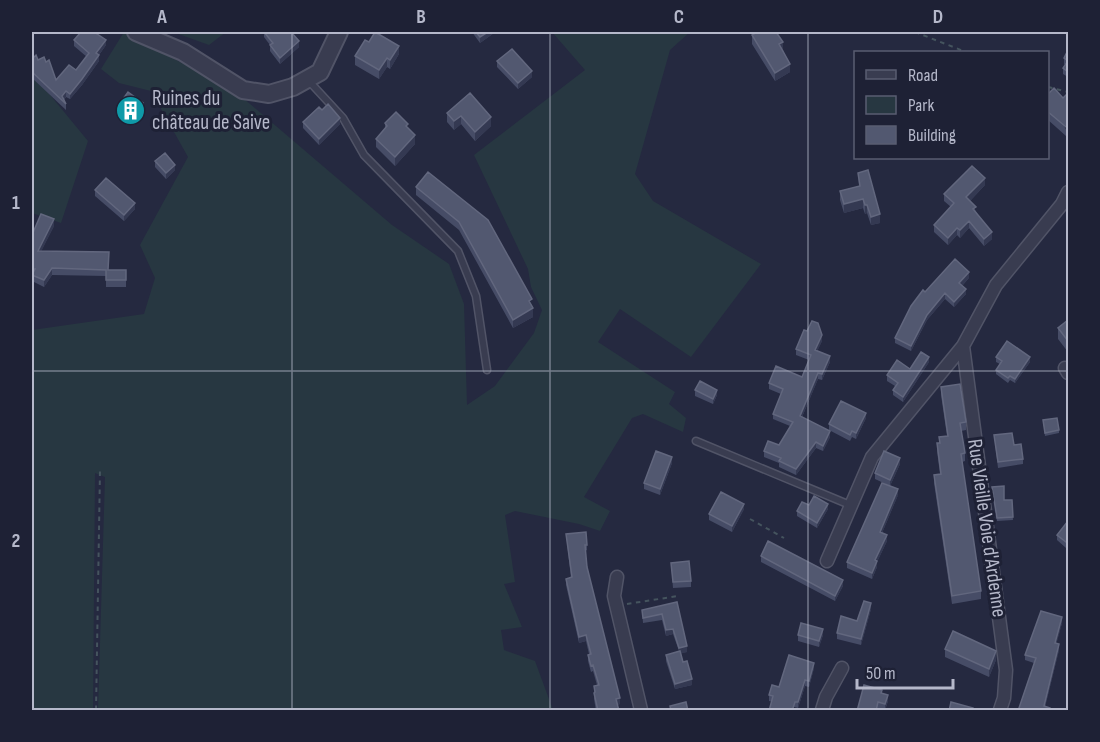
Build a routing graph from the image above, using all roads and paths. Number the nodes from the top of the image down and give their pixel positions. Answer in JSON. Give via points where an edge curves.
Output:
{"nodes":[{"id":1,"x":136,"y":32,"type":"edge"},
{"id":2,"x":339,"y":32,"type":"edge"},
{"id":3,"x":915,"y":32,"type":"edge"},
{"id":4,"x":963,"y":51,"type":"edge"},
{"id":5,"x":307,"y":79,"type":"junction"},
{"id":6,"x":1049,"y":87,"type":"edge"},
{"id":7,"x":1068,"y":92,"type":"edge"},
{"id":8,"x":1068,"y":192,"type":"edge"},
{"id":9,"x":963,"y":346,"type":"junction"},
{"id":10,"x":487,"y":370,"type":"dead end"},
{"id":11,"x":696,"y":441,"type":"dead end"},
{"id":12,"x":100,"y":470,"type":"dead end"},
{"id":13,"x":851,"y":506,"type":"junction"},
{"id":14,"x":750,"y":519,"type":"dead end"},
{"id":15,"x":784,"y":538,"type":"dead end"},
{"id":16,"x":827,"y":561,"type":"dead end"},
{"id":17,"x":617,"y":577,"type":"dead end"},
{"id":18,"x":678,"y":596,"type":"dead end"},
{"id":19,"x":616,"y":606,"type":"junction"},
{"id":20,"x":842,"y":668,"type":"dead end"},
{"id":21,"x":96,"y":711,"type":"edge"},
{"id":22,"x":641,"y":711,"type":"edge"},
{"id":23,"x":822,"y":711,"type":"edge"},
{"id":24,"x":1000,"y":711,"type":"edge"}],
"edges":[{"from":1,"to":5,"type":"street","via":[[183,52],[243,90],[269,94]]},
{"from":2,"to":5,"type":"street","via":[[320,72]]},
{"from":3,"to":4,"type":"path"},
{"from":5,"to":10,"type":"lane","via":[[343,118],[364,155],[458,251],[476,296]]},
{"from":6,"to":7,"type":"path"},
{"from":8,"to":9,"type":"street","via":[[996,285]]},
{"from":9,"to":13,"type":"street","via":[[872,457]]},
{"from":9,"to":24,"type":"street","name":"Rue Vieille Voie d'Ardenne","via":[[1006,670]]},
{"from":11,"to":13,"type":"lane"},
{"from":12,"to":21,"type":"path"},
{"from":13,"to":16,"type":"street"},
{"from":14,"to":15,"type":"path"},
{"from":17,"to":19,"type":"street"},
{"from":18,"to":19,"type":"path"},
{"from":19,"to":22,"type":"street"},
{"from":20,"to":23,"type":"street"}]}
